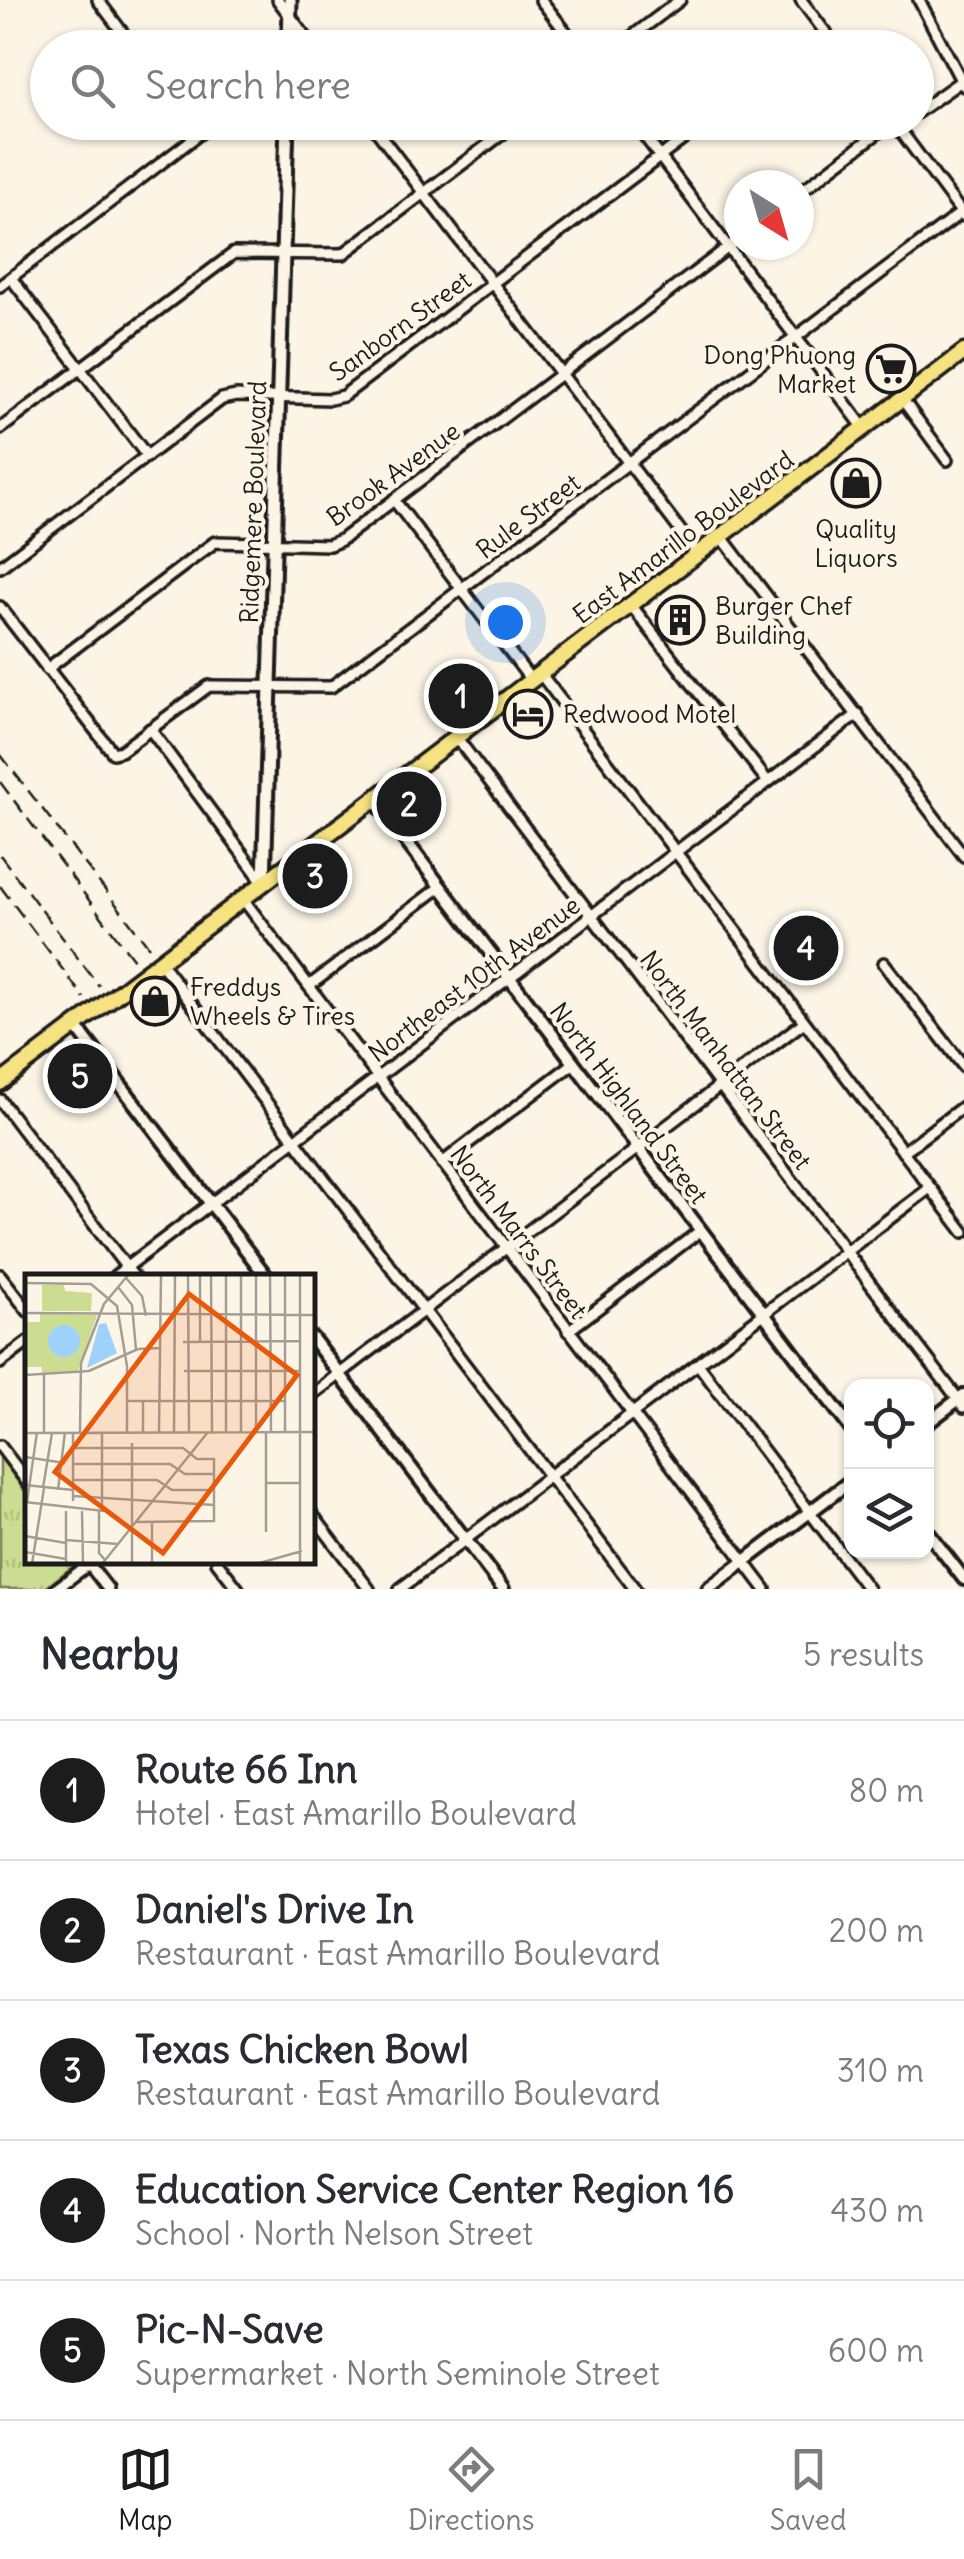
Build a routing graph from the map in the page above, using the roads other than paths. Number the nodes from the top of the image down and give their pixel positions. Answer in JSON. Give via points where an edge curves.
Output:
{"nodes":[{"id":1,"x":98,"y":0,"type":"edge"},
{"id":2,"x":278,"y":0,"type":"edge"},
{"id":3,"x":290,"y":0,"type":"edge"},
{"id":4,"x":541,"y":0,"type":"edge"},
{"id":5,"x":680,"y":0,"type":"edge"},
{"id":6,"x":801,"y":0,"type":"edge"},
{"id":7,"x":918,"y":0,"type":"edge"},
{"id":8,"x":289,"y":15,"type":"junction"},
{"id":9,"x":120,"y":30,"type":"edge"},
{"id":10,"x":289,"y":30,"type":"edge"},
{"id":11,"x":300,"y":30,"type":"edge"},
{"id":12,"x":564,"y":30,"type":"edge"},
{"id":13,"x":641,"y":30,"type":"edge"},
{"id":14,"x":824,"y":30,"type":"edge"},
{"id":15,"x":963,"y":82,"type":"edge"},
{"id":16,"x":934,"y":102,"type":"edge"},
{"id":17,"x":192,"y":140,"type":"edge"},
{"id":18,"x":287,"y":140,"type":"edge"},
{"id":19,"x":384,"y":140,"type":"edge"},
{"id":20,"x":494,"y":140,"type":"edge"},
{"id":21,"x":647,"y":140,"type":"edge"},
{"id":22,"x":682,"y":140,"type":"edge"},
{"id":23,"x":875,"y":140,"type":"edge"},
{"id":24,"x":910,"y":140,"type":"edge"},
{"id":25,"x":660,"y":157,"type":"junction"},
{"id":26,"x":814,"y":183,"type":"edge"},
{"id":27,"x":424,"y":192,"type":"junction"},
{"id":28,"x":963,"y":214,"type":"edge"},
{"id":29,"x":724,"y":242,"type":"edge"},
{"id":30,"x":724,"y":250,"type":"edge"},
{"id":31,"x":284,"y":253,"type":"junction"},
{"id":32,"x":738,"y":260,"type":"edge"},
{"id":33,"x":10,"y":278,"type":"junction"},
{"id":34,"x":493,"y":283,"type":"junction"},
{"id":35,"x":0,"y":286,"type":"edge"},
{"id":36,"x":796,"y":337,"type":"junction"},
{"id":37,"x":964,"y":352,"type":"edge"},
{"id":38,"x":80,"y":368,"type":"junction"},
{"id":39,"x":561,"y":373,"type":"junction"},
{"id":40,"x":279,"y":398,"type":"junction"},
{"id":41,"x":902,"y":399,"type":"junction"},
{"id":42,"x":864,"y":428,"type":"junction"},
{"id":43,"x":0,"y":429,"type":"edge"},
{"id":44,"x":147,"y":456,"type":"junction"},
{"id":45,"x":947,"y":460,"type":"dead end"},
{"id":46,"x":630,"y":464,"type":"junction"},
{"id":47,"x":394,"y":500,"type":"junction"},
{"id":48,"x":721,"y":536,"type":"junction"},
{"id":49,"x":274,"y":542,"type":"junction"},
{"id":50,"x":698,"y":554,"type":"junction"},
{"id":51,"x":0,"y":568,"type":"edge"},
{"id":52,"x":463,"y":590,"type":"junction"},
{"id":53,"x":631,"y":605,"type":"junction"},
{"id":54,"x":0,"y":607,"type":"edge"},
{"id":55,"x":47,"y":670,"type":"junction"},
{"id":56,"x":536,"y":677,"type":"junction"},
{"id":57,"x":269,"y":687,"type":"junction"},
{"id":58,"x":858,"y":714,"type":"junction"},
{"id":59,"x":150,"y":729,"type":"junction"},
{"id":60,"x":456,"y":737,"type":"junction"},
{"id":61,"x":768,"y":782,"type":"junction"},
{"id":62,"x":374,"y":799,"type":"junction"},
{"id":63,"x":676,"y":852,"type":"junction"},
{"id":64,"x":964,"y":856,"type":"edge"},
{"id":65,"x":264,"y":882,"type":"junction"},
{"id":66,"x":440,"y":886,"type":"junction"},
{"id":67,"x":242,"y":899,"type":"junction"},
{"id":68,"x":592,"y":915,"type":"junction"},
{"id":69,"x":160,"y":962,"type":"junction"},
{"id":70,"x":884,"y":963,"type":"dead end"},
{"id":71,"x":510,"y":978,"type":"junction"},
{"id":72,"x":309,"y":986,"type":"junction"},
{"id":73,"x":804,"y":1022,"type":"junction"},
{"id":74,"x":76,"y":1026,"type":"junction"},
{"id":75,"x":574,"y":1063,"type":"junction"},
{"id":76,"x":964,"y":1067,"type":"edge"},
{"id":77,"x":378,"y":1078,"type":"junction"},
{"id":78,"x":0,"y":1083,"type":"edge"},
{"id":79,"x":721,"y":1086,"type":"junction"},
{"id":80,"x":0,"y":1100,"type":"edge"},
{"id":81,"x":964,"y":1106,"type":"edge"},
{"id":82,"x":295,"y":1140,"type":"junction"},
{"id":83,"x":638,"y":1149,"type":"junction"},
{"id":84,"x":903,"y":1152,"type":"junction"},
{"id":85,"x":442,"y":1163,"type":"junction"},
{"id":86,"x":930,"y":1188,"type":"junction"},
{"id":87,"x":211,"y":1204,"type":"junction"},
{"id":88,"x":700,"y":1232,"type":"junction"},
{"id":89,"x":964,"y":1232,"type":"edge"},
{"id":90,"x":506,"y":1248,"type":"junction"},
{"id":91,"x":846,"y":1251,"type":"junction"},
{"id":92,"x":130,"y":1272,"type":"edge"},
{"id":93,"x":264,"y":1274,"type":"edge"},
{"id":94,"x":0,"y":1275,"type":"edge"},
{"id":95,"x":25,"y":1308,"type":"edge"},
{"id":96,"x":424,"y":1310,"type":"junction"},
{"id":97,"x":764,"y":1314,"type":"junction"},
{"id":98,"x":568,"y":1331,"type":"junction"},
{"id":99,"x":315,"y":1342,"type":"edge"},
{"id":100,"x":25,"y":1344,"type":"edge"},
{"id":101,"x":0,"y":1362,"type":"edge"},
{"id":102,"x":698,"y":1364,"type":"junction"},
{"id":103,"x":340,"y":1374,"type":"junction"},
{"id":104,"x":315,"y":1393,"type":"edge"},
{"id":105,"x":962,"y":1401,"type":"edge"},
{"id":106,"x":632,"y":1414,"type":"junction"},
{"id":107,"x":844,"y":1419,"type":"edge"},
{"id":108,"x":934,"y":1419,"type":"edge"},
{"id":109,"x":0,"y":1446,"type":"edge"},
{"id":110,"x":549,"y":1477,"type":"junction"},
{"id":111,"x":25,"y":1479,"type":"edge"},
{"id":112,"x":844,"y":1486,"type":"edge"},
{"id":113,"x":810,"y":1512,"type":"junction"},
{"id":114,"x":315,"y":1518,"type":"edge"},
{"id":115,"x":465,"y":1540,"type":"junction"},
{"id":116,"x":934,"y":1540,"type":"edge"},
{"id":117,"x":744,"y":1562,"type":"junction"},
{"id":118,"x":87,"y":1564,"type":"edge"},
{"id":119,"x":90,"y":1564,"type":"edge"},
{"id":120,"x":219,"y":1564,"type":"edge"},
{"id":121,"x":964,"y":1579,"type":"edge"},
{"id":122,"x":56,"y":1589,"type":"edge"},
{"id":123,"x":108,"y":1589,"type":"edge"},
{"id":124,"x":238,"y":1589,"type":"edge"},
{"id":125,"x":369,"y":1589,"type":"edge"},
{"id":126,"x":400,"y":1589,"type":"edge"},
{"id":127,"x":502,"y":1589,"type":"edge"},
{"id":128,"x":634,"y":1589,"type":"edge"},
{"id":129,"x":708,"y":1589,"type":"edge"},
{"id":130,"x":765,"y":1589,"type":"edge"},
{"id":131,"x":868,"y":1589,"type":"edge"}],
"edges":[{"from":1,"to":9,"type":"street"},
{"from":2,"to":8,"type":"street"},
{"from":3,"to":8,"type":"main road"},
{"from":4,"to":12,"type":"street"},
{"from":5,"to":13,"type":"street"},
{"from":6,"to":14,"type":"street"},
{"from":7,"to":15,"type":"street"},
{"from":8,"to":10,"type":"main road"},
{"from":8,"to":11,"type":"street"},
{"from":15,"to":16,"type":"street"},
{"from":17,"to":33,"type":"street"},
{"from":18,"to":31,"type":"main road","name":"Ridgemere Boulevard"},
{"from":19,"to":27,"type":"street"},
{"from":20,"to":27,"type":"street"},
{"from":21,"to":25,"type":"street"},
{"from":22,"to":25,"type":"street","name":"Sanborn Street"},
{"from":23,"to":26,"type":"street"},
{"from":24,"to":28,"type":"street"},
{"from":25,"to":29,"type":"street"},
{"from":25,"to":34,"type":"street","name":"Sanborn Street"},
{"from":27,"to":31,"type":"street","via":[[344,254]]},
{"from":27,"to":34,"type":"street"},
{"from":28,"to":36,"type":"street","name":"Rule Street"},
{"from":30,"to":39,"type":"street","name":"Brook Avenue"},
{"from":31,"to":38,"type":"street","via":[[234,253]]},
{"from":31,"to":40,"type":"main road","name":"Ridgemere Boulevard"},
{"from":32,"to":36,"type":"street"},
{"from":33,"to":35,"type":"street"},
{"from":33,"to":38,"type":"street"},
{"from":34,"to":39,"type":"street"},
{"from":34,"to":40,"type":"street","name":"Sanborn Street","via":[[343,396]]},
{"from":36,"to":42,"type":"street"},
{"from":36,"to":46,"type":"street","name":"Rule Street"},
{"from":37,"to":41,"type":"highway","name":"East Amarillo Boulevard"},
{"from":38,"to":43,"type":"street"},
{"from":38,"to":44,"type":"street"},
{"from":39,"to":46,"type":"street"},
{"from":39,"to":47,"type":"street","name":"Brook Avenue"},
{"from":40,"to":44,"type":"street","name":"Sanborn Street","via":[[222,399]]},
{"from":40,"to":49,"type":"main road","name":"Ridgemere Boulevard"},
{"from":41,"to":42,"type":"highway","name":"East Amarillo Boulevard"},
{"from":41,"to":45,"type":"street"},
{"from":42,"to":48,"type":"highway","name":"East Amarillo Boulevard"},
{"from":44,"to":51,"type":"street","name":"Sanborn Street"},
{"from":46,"to":50,"type":"street"},
{"from":46,"to":52,"type":"street","name":"Rule Street"},
{"from":47,"to":49,"type":"street","name":"Brook Avenue","via":[[334,544]]},
{"from":47,"to":52,"type":"street"},
{"from":48,"to":50,"type":"highway","name":"East Amarillo Boulevard"},
{"from":48,"to":58,"type":"street"},
{"from":49,"to":55,"type":"street","name":"Brook Avenue","via":[[215,542]]},
{"from":49,"to":57,"type":"main road","name":"Ridgemere Boulevard"},
{"from":50,"to":53,"type":"highway","name":"East Amarillo Boulevard"},
{"from":52,"to":56,"type":"street"},
{"from":52,"to":57,"type":"street","name":"Rule Street","via":[[337,685]]},
{"from":53,"to":56,"type":"highway","name":"East Amarillo Boulevard"},
{"from":53,"to":61,"type":"street"},
{"from":54,"to":55,"type":"street"},
{"from":55,"to":59,"type":"street","name":"Rule Street","via":[[109,751],[117,753]]},
{"from":56,"to":60,"type":"highway","name":"East Amarillo Boulevard"},
{"from":56,"to":63,"type":"street"},
{"from":57,"to":59,"type":"street","name":"Rule Street","via":[[209,686]]},
{"from":57,"to":65,"type":"main road","name":"Ridgemere Boulevard"},
{"from":58,"to":61,"type":"street","name":"Northeast 10th Avenue"},
{"from":58,"to":64,"type":"street"},
{"from":59,"to":65,"type":"street"},
{"from":60,"to":62,"type":"highway","name":"East Amarillo Boulevard"},
{"from":60,"to":68,"type":"street","name":"North Manhattan Street"},
{"from":61,"to":63,"type":"street","name":"Northeast 10th Avenue"},
{"from":62,"to":65,"type":"highway","name":"East Amarillo Boulevard"},
{"from":62,"to":66,"type":"street","name":"North Highland Street"},
{"from":63,"to":68,"type":"street","name":"Northeast 10th Avenue"},
{"from":63,"to":73,"type":"street"},
{"from":65,"to":67,"type":"highway","name":"East Amarillo Boulevard"},
{"from":66,"to":71,"type":"street","name":"North Highland Street"},
{"from":66,"to":72,"type":"street"},
{"from":67,"to":69,"type":"highway","name":"East Amarillo Boulevard"},
{"from":67,"to":72,"type":"street","name":"North Marrs Street"},
{"from":68,"to":71,"type":"street","name":"Northeast 10th Avenue"},
{"from":68,"to":79,"type":"street","name":"North Manhattan Street"},
{"from":69,"to":74,"type":"highway","name":"East Amarillo Boulevard"},
{"from":69,"to":82,"type":"street"},
{"from":70,"to":76,"type":"street"},
{"from":71,"to":75,"type":"street","name":"North Highland Street"},
{"from":71,"to":77,"type":"street","name":"Northeast 10th Avenue"},
{"from":72,"to":77,"type":"street","name":"North Marrs Street"},
{"from":73,"to":79,"type":"street"},
{"from":73,"to":84,"type":"street"},
{"from":74,"to":78,"type":"highway","name":"East Amarillo Boulevard"},
{"from":74,"to":87,"type":"street"},
{"from":75,"to":83,"type":"street","name":"North Highland Street"},
{"from":75,"to":85,"type":"street"},
{"from":77,"to":82,"type":"street","name":"Northeast 10th Avenue"},
{"from":77,"to":85,"type":"street","name":"North Marrs Street"},
{"from":79,"to":83,"type":"street"},
{"from":79,"to":91,"type":"street","name":"North Manhattan Street"},
{"from":80,"to":92,"type":"street"},
{"from":81,"to":84,"type":"street"},
{"from":82,"to":87,"type":"street","name":"Northeast 10th Avenue"},
{"from":82,"to":96,"type":"street"},
{"from":83,"to":88,"type":"street","name":"North Highland Street"},
{"from":83,"to":90,"type":"street"},
{"from":84,"to":86,"type":"street"},
{"from":85,"to":90,"type":"street","name":"North Marrs Street"},
{"from":86,"to":89,"type":"street"},
{"from":86,"to":91,"type":"street"},
{"from":87,"to":92,"type":"street","name":"Northeast 10th Avenue"},
{"from":87,"to":93,"type":"street"},
{"from":88,"to":97,"type":"street","name":"North Highland Street"},
{"from":88,"to":98,"type":"street"},
{"from":90,"to":96,"type":"street"},
{"from":90,"to":98,"type":"street","name":"North Marrs Street"},
{"from":91,"to":97,"type":"street"},
{"from":91,"to":105,"type":"street","name":"North Manhattan Street"},
{"from":94,"to":95,"type":"street"},
{"from":96,"to":103,"type":"street"},
{"from":96,"to":110,"type":"street"},
{"from":97,"to":102,"type":"street"},
{"from":97,"to":107,"type":"street","name":"North Highland Street"},
{"from":98,"to":106,"type":"street","name":"North Marrs Street"},
{"from":99,"to":103,"type":"street"},
{"from":100,"to":101,"type":"street"},
{"from":102,"to":106,"type":"street"},
{"from":102,"to":113,"type":"street"},
{"from":103,"to":104,"type":"street"},
{"from":103,"to":115,"type":"street"},
{"from":105,"to":108,"type":"street"},
{"from":106,"to":110,"type":"street"},
{"from":106,"to":117,"type":"street","name":"North Marrs Street"},
{"from":109,"to":111,"type":"street"},
{"from":110,"to":115,"type":"street"},
{"from":110,"to":128,"type":"street"},
{"from":112,"to":113,"type":"street"},
{"from":113,"to":117,"type":"street"},
{"from":113,"to":131,"type":"street"},
{"from":114,"to":125,"type":"street"},
{"from":115,"to":126,"type":"street"},
{"from":115,"to":127,"type":"street"},
{"from":116,"to":121,"type":"street"},
{"from":117,"to":129,"type":"street"},
{"from":117,"to":130,"type":"street","name":"North Marrs Street"},
{"from":118,"to":122,"type":"street"},
{"from":119,"to":123,"type":"street"},
{"from":120,"to":124,"type":"street"}]}
